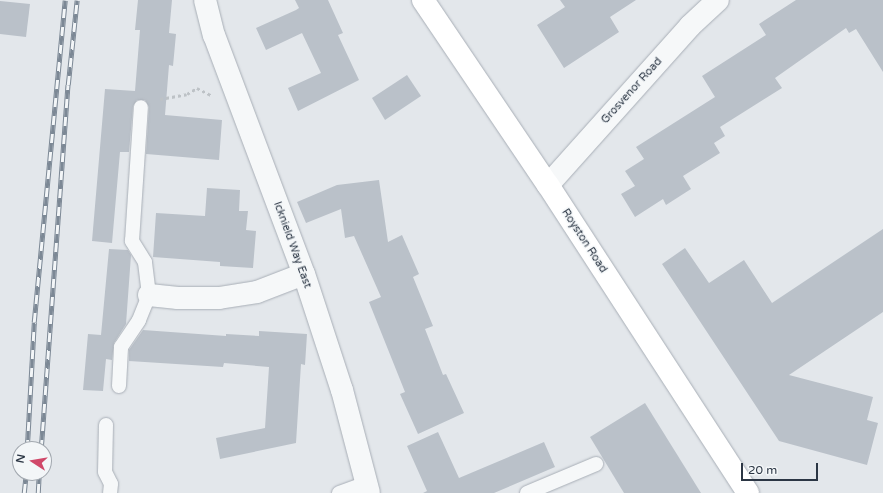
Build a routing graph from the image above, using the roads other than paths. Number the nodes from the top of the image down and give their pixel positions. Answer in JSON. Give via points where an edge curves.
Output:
{"nodes":[{"id":1,"x":205,"y":0,"type":"edge"},
{"id":2,"x":423,"y":0,"type":"edge"},
{"id":3,"x":718,"y":0,"type":"edge"},
{"id":4,"x":141,"y":108,"type":"road end"},
{"id":5,"x":548,"y":185,"type":"junction"},
{"id":6,"x":304,"y":274,"type":"junction"},
{"id":7,"x":149,"y":294,"type":"junction"},
{"id":8,"x":119,"y":386,"type":"dead end"},
{"id":9,"x":106,"y":425,"type":"dead end"},
{"id":10,"x":596,"y":464,"type":"dead end"},
{"id":11,"x":368,"y":488,"type":"edge"},
{"id":12,"x":747,"y":490,"type":"edge"},
{"id":13,"x":110,"y":493,"type":"edge"},
{"id":14,"x":339,"y":493,"type":"edge"},
{"id":15,"x":527,"y":493,"type":"edge"}],
"edges":[{"from":1,"to":6,"type":"street","name":"Icknield Way East","via":[[214,35]]},
{"from":2,"to":5,"type":"main road","name":"Royston Road"},
{"from":3,"to":5,"type":"street","name":"Grosvenor Road","via":[[690,26]]},
{"from":4,"to":7,"type":"lane","via":[[132,241],[145,262]]},
{"from":5,"to":12,"type":"main road","name":"Royston Road"},
{"from":6,"to":7,"type":"street","via":[[257,292],[219,298],[178,298]]},
{"from":6,"to":11,"type":"street","name":"Icknield Way East","via":[[342,390]]},
{"from":7,"to":8,"type":"lane","via":[[139,320],[122,347]]},
{"from":9,"to":13,"type":"lane","via":[[105,472],[111,484]]},
{"from":10,"to":15,"type":"lane"},
{"from":11,"to":14,"type":"lane"}]}
